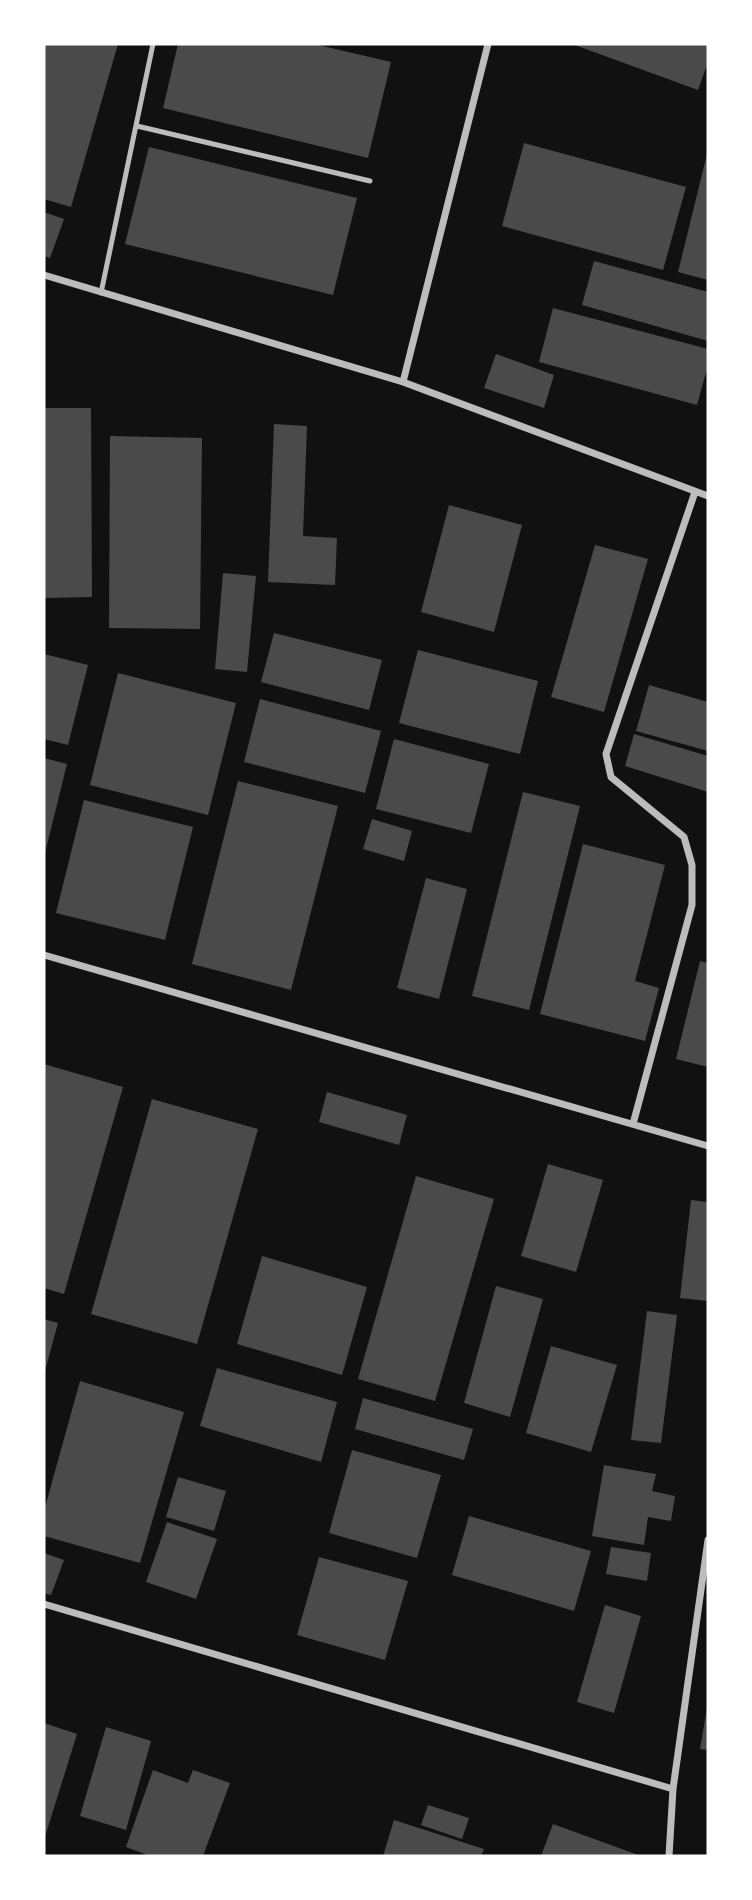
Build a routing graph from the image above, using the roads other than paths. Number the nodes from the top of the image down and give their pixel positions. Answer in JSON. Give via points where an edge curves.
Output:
{"nodes":[{"id":1,"x":153,"y":44,"type":"edge"},
{"id":2,"x":488,"y":44,"type":"edge"},
{"id":3,"x":137,"y":126,"type":"junction"},
{"id":4,"x":370,"y":181,"type":"dead end"},
{"id":5,"x":44,"y":275,"type":"edge"},
{"id":6,"x":101,"y":293,"type":"junction"},
{"id":7,"x":403,"y":382,"type":"junction"},
{"id":8,"x":695,"y":492,"type":"junction"},
{"id":9,"x":708,"y":496,"type":"edge"},
{"id":10,"x":44,"y":955,"type":"edge"},
{"id":11,"x":633,"y":1124,"type":"junction"},
{"id":12,"x":708,"y":1146,"type":"edge"},
{"id":13,"x":708,"y":1540,"type":"edge"},
{"id":14,"x":44,"y":1604,"type":"edge"},
{"id":15,"x":673,"y":1789,"type":"junction"},
{"id":16,"x":669,"y":1856,"type":"edge"}],
"edges":[{"from":1,"to":3,"type":"lane"},
{"from":2,"to":7,"type":"street"},
{"from":3,"to":4,"type":"lane"},
{"from":3,"to":6,"type":"lane"},
{"from":5,"to":6,"type":"street"},
{"from":6,"to":7,"type":"street"},
{"from":7,"to":8,"type":"street"},
{"from":8,"to":9,"type":"street"},
{"from":8,"to":11,"type":"street","via":[[606,754],[611,777],[684,837],[692,865],[692,905]]},
{"from":10,"to":11,"type":"street"},
{"from":11,"to":12,"type":"street"},
{"from":13,"to":15,"type":"street"},
{"from":14,"to":15,"type":"street"},
{"from":15,"to":16,"type":"street"}]}
